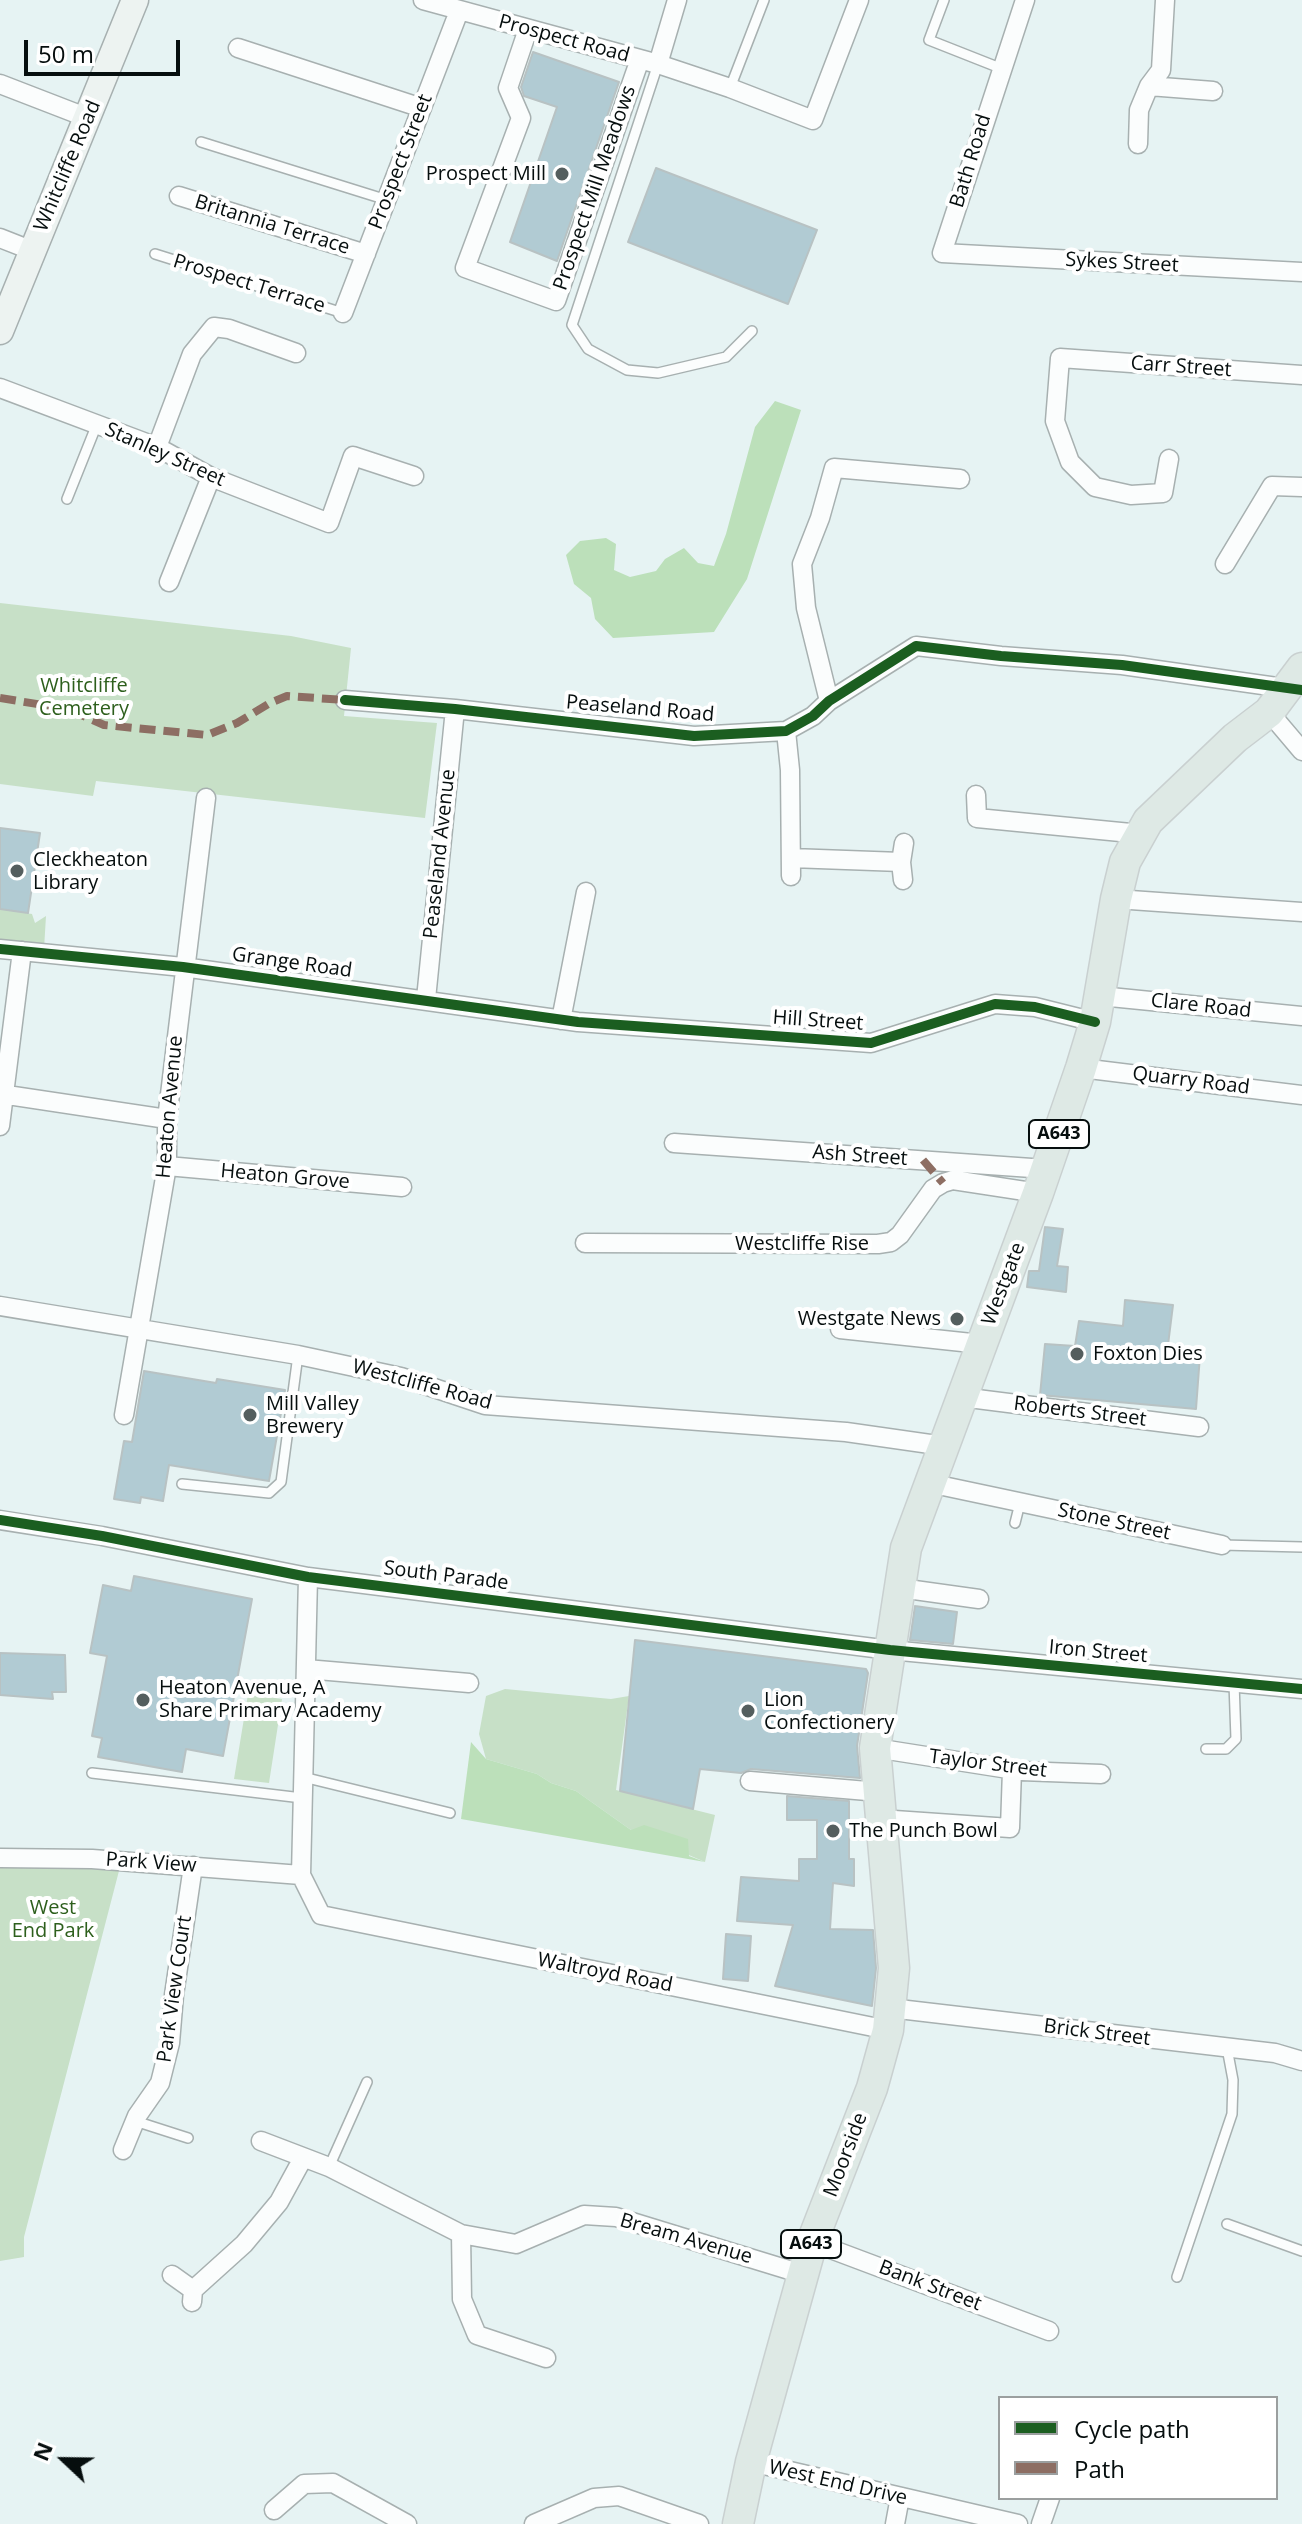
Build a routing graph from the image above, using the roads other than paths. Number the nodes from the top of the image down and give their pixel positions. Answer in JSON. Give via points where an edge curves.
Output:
{"nodes":[{"id":1,"x":135,"y":0,"type":"edge"},
{"id":2,"x":423,"y":0,"type":"edge"},
{"id":3,"x":677,"y":0,"type":"edge"},
{"id":4,"x":764,"y":0,"type":"edge"},
{"id":5,"x":859,"y":0,"type":"edge"},
{"id":6,"x":944,"y":0,"type":"edge"},
{"id":7,"x":1025,"y":0,"type":"edge"},
{"id":8,"x":1165,"y":0,"type":"edge"},
{"id":9,"x":459,"y":11,"type":"junction"},
{"id":10,"x":528,"y":29,"type":"junction"},
{"id":11,"x":238,"y":48,"type":"dead end"},
{"id":12,"x":649,"y":62,"type":"junction"},
{"id":13,"x":1000,"y":68,"type":"junction"},
{"id":14,"x":0,"y":84,"type":"edge"},
{"id":15,"x":1149,"y":86,"type":"junction"},
{"id":16,"x":730,"y":88,"type":"junction"},
{"id":17,"x":1213,"y":91,"type":"dead end"},
{"id":18,"x":422,"y":108,"type":"junction"},
{"id":19,"x":88,"y":118,"type":"junction"},
{"id":20,"x":201,"y":142,"type":"dead end"},
{"id":21,"x":1138,"y":144,"type":"dead end"},
{"id":22,"x":179,"y":196,"type":"dead end"},
{"id":23,"x":387,"y":200,"type":"junction"},
{"id":24,"x":0,"y":238,"type":"edge"},
{"id":25,"x":33,"y":251,"type":"junction"},
{"id":26,"x":942,"y":253,"type":"joint"},
{"id":27,"x":155,"y":254,"type":"dead end"},
{"id":28,"x":366,"y":254,"type":"junction"},
{"id":29,"x":1302,"y":272,"type":"edge"},
{"id":30,"x":343,"y":313,"type":"joint"},
{"id":31,"x":0,"y":331,"type":"edge"},
{"id":32,"x":752,"y":331,"type":"dead end"},
{"id":33,"x":296,"y":353,"type":"dead end"},
{"id":34,"x":1302,"y":375,"type":"edge"},
{"id":35,"x":0,"y":388,"type":"edge"},
{"id":36,"x":97,"y":424,"type":"junction"},
{"id":37,"x":157,"y":447,"type":"junction"},
{"id":38,"x":1169,"y":459,"type":"dead end"},
{"id":39,"x":414,"y":476,"type":"dead end"},
{"id":40,"x":211,"y":477,"type":"junction"},
{"id":41,"x":960,"y":479,"type":"dead end"},
{"id":42,"x":1302,"y":487,"type":"edge"},
{"id":43,"x":67,"y":499,"type":"dead end"},
{"id":44,"x":1225,"y":564,"type":"dead end"},
{"id":45,"x":169,"y":582,"type":"dead end"},
{"id":46,"x":1297,"y":682,"type":"edge"},
{"id":47,"x":345,"y":700,"type":"dead end"},
{"id":48,"x":829,"y":701,"type":"junction"},
{"id":49,"x":455,"y":709,"type":"junction"},
{"id":50,"x":1269,"y":712,"type":"junction"},
{"id":51,"x":786,"y":731,"type":"junction"},
{"id":52,"x":1302,"y":751,"type":"edge"},
{"id":53,"x":976,"y":795,"type":"dead end"},
{"id":54,"x":206,"y":798,"type":"dead end"},
{"id":55,"x":1141,"y":834,"type":"junction"},
{"id":56,"x":904,"y":843,"type":"dead end"},
{"id":57,"x":586,"y":892,"type":"dead end"},
{"id":58,"x":1116,"y":899,"type":"junction"},
{"id":59,"x":1302,"y":912,"type":"edge"},
{"id":60,"x":0,"y":949,"type":"edge"},
{"id":61,"x":22,"y":951,"type":"junction"},
{"id":62,"x":183,"y":967,"type":"junction"},
{"id":63,"x":426,"y":999,"type":"junction"},
{"id":64,"x":1098,"y":1009,"type":"junction"},
{"id":65,"x":1302,"y":1016,"type":"edge"},
{"id":66,"x":570,"y":1021,"type":"junction"},
{"id":67,"x":1081,"y":1068,"type":"junction"},
{"id":68,"x":2,"y":1095,"type":"edge"},
{"id":69,"x":1302,"y":1095,"type":"edge"},
{"id":70,"x":167,"y":1119,"type":"junction"},
{"id":71,"x":0,"y":1126,"type":"edge"},
{"id":72,"x":674,"y":1143,"type":"dead end"},
{"id":73,"x":167,"y":1166,"type":"junction"},
{"id":74,"x":1042,"y":1181,"type":"junction"},
{"id":75,"x":402,"y":1187,"type":"dead end"},
{"id":76,"x":585,"y":1243,"type":"dead end"},
{"id":77,"x":0,"y":1306,"type":"edge"},
{"id":78,"x":140,"y":1328,"type":"junction"},
{"id":79,"x":840,"y":1329,"type":"dead end"},
{"id":80,"x":981,"y":1344,"type":"junction"},
{"id":81,"x":298,"y":1355,"type":"junction"},
{"id":82,"x":961,"y":1397,"type":"junction"},
{"id":83,"x":124,"y":1415,"type":"dead end"},
{"id":84,"x":1199,"y":1427,"type":"dead end"},
{"id":85,"x":944,"y":1446,"type":"junction"},
{"id":86,"x":929,"y":1483,"type":"junction"},
{"id":87,"x":182,"y":1484,"type":"dead end"},
{"id":88,"x":1020,"y":1503,"type":"junction"},
{"id":89,"x":0,"y":1520,"type":"edge"},
{"id":90,"x":1015,"y":1523,"type":"dead end"},
{"id":91,"x":1222,"y":1545,"type":"joint"},
{"id":92,"x":1302,"y":1547,"type":"edge"},
{"id":93,"x":308,"y":1577,"type":"junction"},
{"id":94,"x":900,"y":1588,"type":"junction"},
{"id":95,"x":979,"y":1599,"type":"dead end"},
{"id":96,"x":890,"y":1650,"type":"junction"},
{"id":97,"x":306,"y":1669,"type":"junction"},
{"id":98,"x":469,"y":1683,"type":"dead end"},
{"id":99,"x":1234,"y":1683,"type":"junction"},
{"id":100,"x":1302,"y":1689,"type":"edge"},
{"id":101,"x":875,"y":1748,"type":"junction"},
{"id":102,"x":1206,"y":1749,"type":"dead end"},
{"id":103,"x":1012,"y":1770,"type":"junction"},
{"id":104,"x":92,"y":1773,"type":"dead end"},
{"id":105,"x":1101,"y":1774,"type":"dead end"},
{"id":106,"x":303,"y":1777,"type":"junction"},
{"id":107,"x":750,"y":1781,"type":"dead end"},
{"id":108,"x":302,"y":1798,"type":"junction"},
{"id":109,"x":880,"y":1805,"type":"junction"},
{"id":110,"x":450,"y":1813,"type":"dead end"},
{"id":111,"x":0,"y":1858,"type":"edge"},
{"id":112,"x":193,"y":1866,"type":"junction"},
{"id":113,"x":301,"y":1875,"type":"junction"},
{"id":114,"x":894,"y":1968,"type":"joint"},
{"id":115,"x":889,"y":2019,"type":"junction"},
{"id":116,"x":1227,"y":2048,"type":"junction"},
{"id":117,"x":1302,"y":2061,"type":"edge"},
{"id":118,"x":367,"y":2082,"type":"dead end"},
{"id":119,"x":135,"y":2121,"type":"junction"},
{"id":120,"x":188,"y":2138,"type":"dead end"},
{"id":121,"x":261,"y":2141,"type":"dead end"},
{"id":122,"x":123,"y":2150,"type":"dead end"},
{"id":123,"x":303,"y":2158,"type":"junction"},
{"id":124,"x":329,"y":2167,"type":"junction"},
{"id":125,"x":1227,"y":2224,"type":"dead end"},
{"id":126,"x":461,"y":2234,"type":"junction"},
{"id":127,"x":812,"y":2242,"type":"junction"},
{"id":128,"x":1302,"y":2251,"type":"edge"},
{"id":129,"x":802,"y":2274,"type":"junction"},
{"id":130,"x":172,"y":2275,"type":"dead end"},
{"id":131,"x":1177,"y":2277,"type":"dead end"},
{"id":132,"x":1049,"y":2331,"type":"dead end"},
{"id":133,"x":546,"y":2358,"type":"dead end"},
{"id":134,"x":751,"y":2462,"type":"junction"},
{"id":135,"x":900,"y":2497,"type":"junction"},
{"id":136,"x":1049,"y":2500,"type":"edge"},
{"id":137,"x":274,"y":2510,"type":"dead end"},
{"id":138,"x":407,"y":2524,"type":"edge"},
{"id":139,"x":534,"y":2524,"type":"edge"},
{"id":140,"x":699,"y":2524,"type":"edge"},
{"id":141,"x":738,"y":2524,"type":"edge"},
{"id":142,"x":895,"y":2524,"type":"edge"},
{"id":143,"x":1018,"y":2524,"type":"edge"},
{"id":144,"x":1041,"y":2524,"type":"edge"}],
"edges":[{"from":1,"to":19,"type":"main road","name":"Whitcliffe Road"},
{"from":2,"to":9,"type":"street","name":"Prospect Road"},
{"from":3,"to":12,"type":"street"},
{"from":4,"to":16,"type":"lane"},
{"from":5,"to":16,"type":"street","name":"Prospect Road","via":[[813,120]]},
{"from":6,"to":13,"type":"lane","via":[[929,40]]},
{"from":7,"to":13,"type":"street","name":"Bath Road"},
{"from":8,"to":15,"type":"street","via":[[1161,70]]},
{"from":9,"to":10,"type":"street","name":"Prospect Road"},
{"from":9,"to":18,"type":"street","name":"Prospect Street"},
{"from":10,"to":12,"type":"street","name":"Prospect Road"},
{"from":10,"to":12,"type":"street","name":"Prospect Mill Meadows","via":[[508,88],[521,118],[465,268],[556,301]]},
{"from":11,"to":18,"type":"street"},
{"from":12,"to":16,"type":"street","name":"Prospect Road"},
{"from":12,"to":32,"type":"lane","via":[[572,325],[588,349],[627,370],[658,373],[726,357]]},
{"from":13,"to":26,"type":"street","name":"Bath Road"},
{"from":14,"to":19,"type":"street"},
{"from":15,"to":17,"type":"street"},
{"from":15,"to":21,"type":"street","via":[[1139,110]]},
{"from":18,"to":23,"type":"street","name":"Prospect Street"},
{"from":19,"to":25,"type":"main road","name":"Whitcliffe Road"},
{"from":20,"to":23,"type":"lane"},
{"from":22,"to":28,"type":"street","name":"Britannia Terrace"},
{"from":23,"to":28,"type":"street","name":"Prospect Street"},
{"from":24,"to":25,"type":"street"},
{"from":25,"to":31,"type":"main road","name":"Whitcliffe Road"},
{"from":26,"to":29,"type":"street","name":"Sykes Street"},
{"from":27,"to":30,"type":"lane","name":"Prospect Terrace"},
{"from":28,"to":30,"type":"street","name":"Prospect Street"},
{"from":33,"to":37,"type":"street","via":[[214,327],[192,354]]},
{"from":34,"to":38,"type":"street","name":"Carr Street","via":[[1060,358],[1055,421],[1070,462],[1095,487],[1131,495],[1163,493]]},
{"from":35,"to":36,"type":"street","name":"Stanley Street"},
{"from":36,"to":37,"type":"street","name":"Stanley Street"},
{"from":36,"to":43,"type":"lane"},
{"from":37,"to":40,"type":"street","name":"Stanley Street"},
{"from":39,"to":40,"type":"street","name":"Stanley Street","via":[[353,456],[329,523]]},
{"from":40,"to":45,"type":"street"},
{"from":41,"to":48,"type":"street","via":[[834,468],[802,564],[806,608]]},
{"from":42,"to":44,"type":"street","via":[[1272,486]]},
{"from":46,"to":48,"type":"street","name":"Peaseland Road","via":[[916,646]]},
{"from":46,"to":50,"type":"main road","name":"Westgate","number":"A643"},
{"from":47,"to":49,"type":"street","name":"Peaseland Road"},
{"from":48,"to":51,"type":"street","name":"Peaseland Road"},
{"from":49,"to":51,"type":"street","name":"Peaseland Road","via":[[694,736]]},
{"from":49,"to":63,"type":"street","name":"Peaseland Avenue"},
{"from":50,"to":52,"type":"street"},
{"from":50,"to":55,"type":"main road","name":"Westgate","number":"A643","via":[[1235,738],[1148,821]]},
{"from":51,"to":56,"type":"street","via":[[791,867],[902,871]]},
{"from":53,"to":55,"type":"street","via":[[977,818]]},
{"from":54,"to":62,"type":"street","name":"Heaton Avenue"},
{"from":55,"to":58,"type":"main road","name":"Westgate","number":"A643","via":[[1125,862]]},
{"from":57,"to":66,"type":"street"},
{"from":58,"to":59,"type":"street"},
{"from":58,"to":64,"type":"main road","name":"Westgate","number":"A643"},
{"from":60,"to":61,"type":"street","name":"Grange Road"},
{"from":61,"to":62,"type":"street","name":"Grange Road"},
{"from":61,"to":68,"type":"street"},
{"from":62,"to":63,"type":"street","name":"Grange Road"},
{"from":62,"to":70,"type":"street","name":"Heaton Avenue"},
{"from":63,"to":66,"type":"street","name":"Grange Road"},
{"from":64,"to":65,"type":"street","name":"Clare Road"},
{"from":64,"to":66,"type":"street","name":"Hill Street","via":[[995,1004],[871,1043]]},
{"from":64,"to":67,"type":"main road","name":"Westgate","number":"A643"},
{"from":67,"to":69,"type":"street","name":"Quarry Road"},
{"from":67,"to":74,"type":"main road","name":"Westgate","number":"A643"},
{"from":68,"to":70,"type":"street"},
{"from":68,"to":71,"type":"street"},
{"from":70,"to":73,"type":"street","name":"Heaton Avenue"},
{"from":72,"to":74,"type":"street","name":"Ash Street"},
{"from":73,"to":75,"type":"street","name":"Heaton Grove"},
{"from":73,"to":78,"type":"street","name":"Heaton Avenue"},
{"from":74,"to":76,"type":"street","name":"Westcliffe Rise","via":[[943,1183],[900,1235],[878,1244]]},
{"from":74,"to":80,"type":"main road","name":"Westgate","number":"A643"},
{"from":77,"to":78,"type":"street","name":"Westcliffe Road"},
{"from":78,"to":81,"type":"street","name":"Westcliffe Road"},
{"from":78,"to":83,"type":"street","name":"Heaton Avenue"},
{"from":79,"to":80,"type":"street"},
{"from":80,"to":82,"type":"main road","name":"Westgate","number":"A643"},
{"from":81,"to":85,"type":"street","name":"Westcliffe Road","via":[[401,1377],[485,1405],[846,1432]]},
{"from":81,"to":87,"type":"lane","via":[[281,1482],[269,1493]]},
{"from":82,"to":84,"type":"street","name":"Roberts Street"},
{"from":82,"to":85,"type":"main road","name":"Westgate","number":"A643"},
{"from":85,"to":86,"type":"main road","name":"Westgate","number":"A643"},
{"from":86,"to":88,"type":"street","name":"Stone Street"},
{"from":86,"to":94,"type":"main road","name":"Westgate","number":"A643","via":[[906,1548]]},
{"from":88,"to":90,"type":"lane"},
{"from":88,"to":91,"type":"street","name":"Stone Street"},
{"from":89,"to":93,"type":"street","name":"South Parade"},
{"from":91,"to":92,"type":"lane","name":"Stone Street"},
{"from":93,"to":96,"type":"street","name":"South Parade"},
{"from":93,"to":97,"type":"street"},
{"from":94,"to":95,"type":"street"},
{"from":94,"to":96,"type":"main road","name":"Westgate","number":"A643"},
{"from":96,"to":99,"type":"street","name":"Iron Street"},
{"from":96,"to":101,"type":"main road","name":"Westgate","number":"A643"},
{"from":97,"to":98,"type":"street"},
{"from":97,"to":106,"type":"street"},
{"from":99,"to":100,"type":"street","name":"Iron Street"},
{"from":99,"to":102,"type":"lane","via":[[1236,1739],[1226,1749]]},
{"from":101,"to":103,"type":"street","name":"Taylor Street"},
{"from":101,"to":109,"type":"main road","name":"Westgate","number":"A643"},
{"from":103,"to":105,"type":"street","name":"Taylor Street"},
{"from":103,"to":109,"type":"street","via":[[1010,1828]]},
{"from":104,"to":108,"type":"lane"},
{"from":106,"to":108,"type":"street"},
{"from":106,"to":110,"type":"lane"},
{"from":107,"to":109,"type":"street"},
{"from":108,"to":113,"type":"street"},
{"from":109,"to":114,"type":"main road","name":"Westgate","number":"A643"},
{"from":111,"to":112,"type":"street","name":"Park View"},
{"from":112,"to":113,"type":"street","name":"Park View"},
{"from":112,"to":119,"type":"street","name":"Park View Court","via":[[170,2043],[160,2083]]},
{"from":113,"to":115,"type":"street","name":"Waltroyd Road","via":[[321,1915]]},
{"from":114,"to":115,"type":"main road","name":"Moorside","number":"A643"},
{"from":115,"to":116,"type":"street","name":"Brick Street"},
{"from":115,"to":127,"type":"main road","name":"Moorside","number":"A643","via":[[872,2088]]},
{"from":116,"to":117,"type":"street","name":"Brick Street"},
{"from":116,"to":131,"type":"lane","via":[[1232,2114]]},
{"from":118,"to":124,"type":"lane"},
{"from":119,"to":120,"type":"lane"},
{"from":119,"to":122,"type":"street","name":"Park View Court"},
{"from":121,"to":123,"type":"street","name":"Bream Avenue"},
{"from":123,"to":124,"type":"street","name":"Bream Avenue"},
{"from":123,"to":130,"type":"street","via":[[279,2202],[193,2296]]},
{"from":124,"to":126,"type":"street","name":"Bream Avenue"},
{"from":125,"to":128,"type":"lane"},
{"from":126,"to":129,"type":"street","name":"Bream Avenue","via":[[516,2244],[584,2215],[616,2217]]},
{"from":126,"to":133,"type":"street","via":[[462,2299],[477,2335]]},
{"from":127,"to":129,"type":"main road","name":"Moorside","number":"A643"},
{"from":127,"to":132,"type":"street","name":"Bank Street"},
{"from":129,"to":134,"type":"main road","name":"Moorside","number":"A643"},
{"from":134,"to":135,"type":"street","name":"West End Drive"},
{"from":134,"to":141,"type":"main road","name":"Moorside","number":"A643"},
{"from":135,"to":142,"type":"street"},
{"from":135,"to":143,"type":"street","name":"West End Drive"},
{"from":136,"to":144,"type":"street"},
{"from":137,"to":138,"type":"street","via":[[304,2484],[333,2483]]},
{"from":139,"to":140,"type":"street","via":[[594,2498],[619,2496]]}]}
